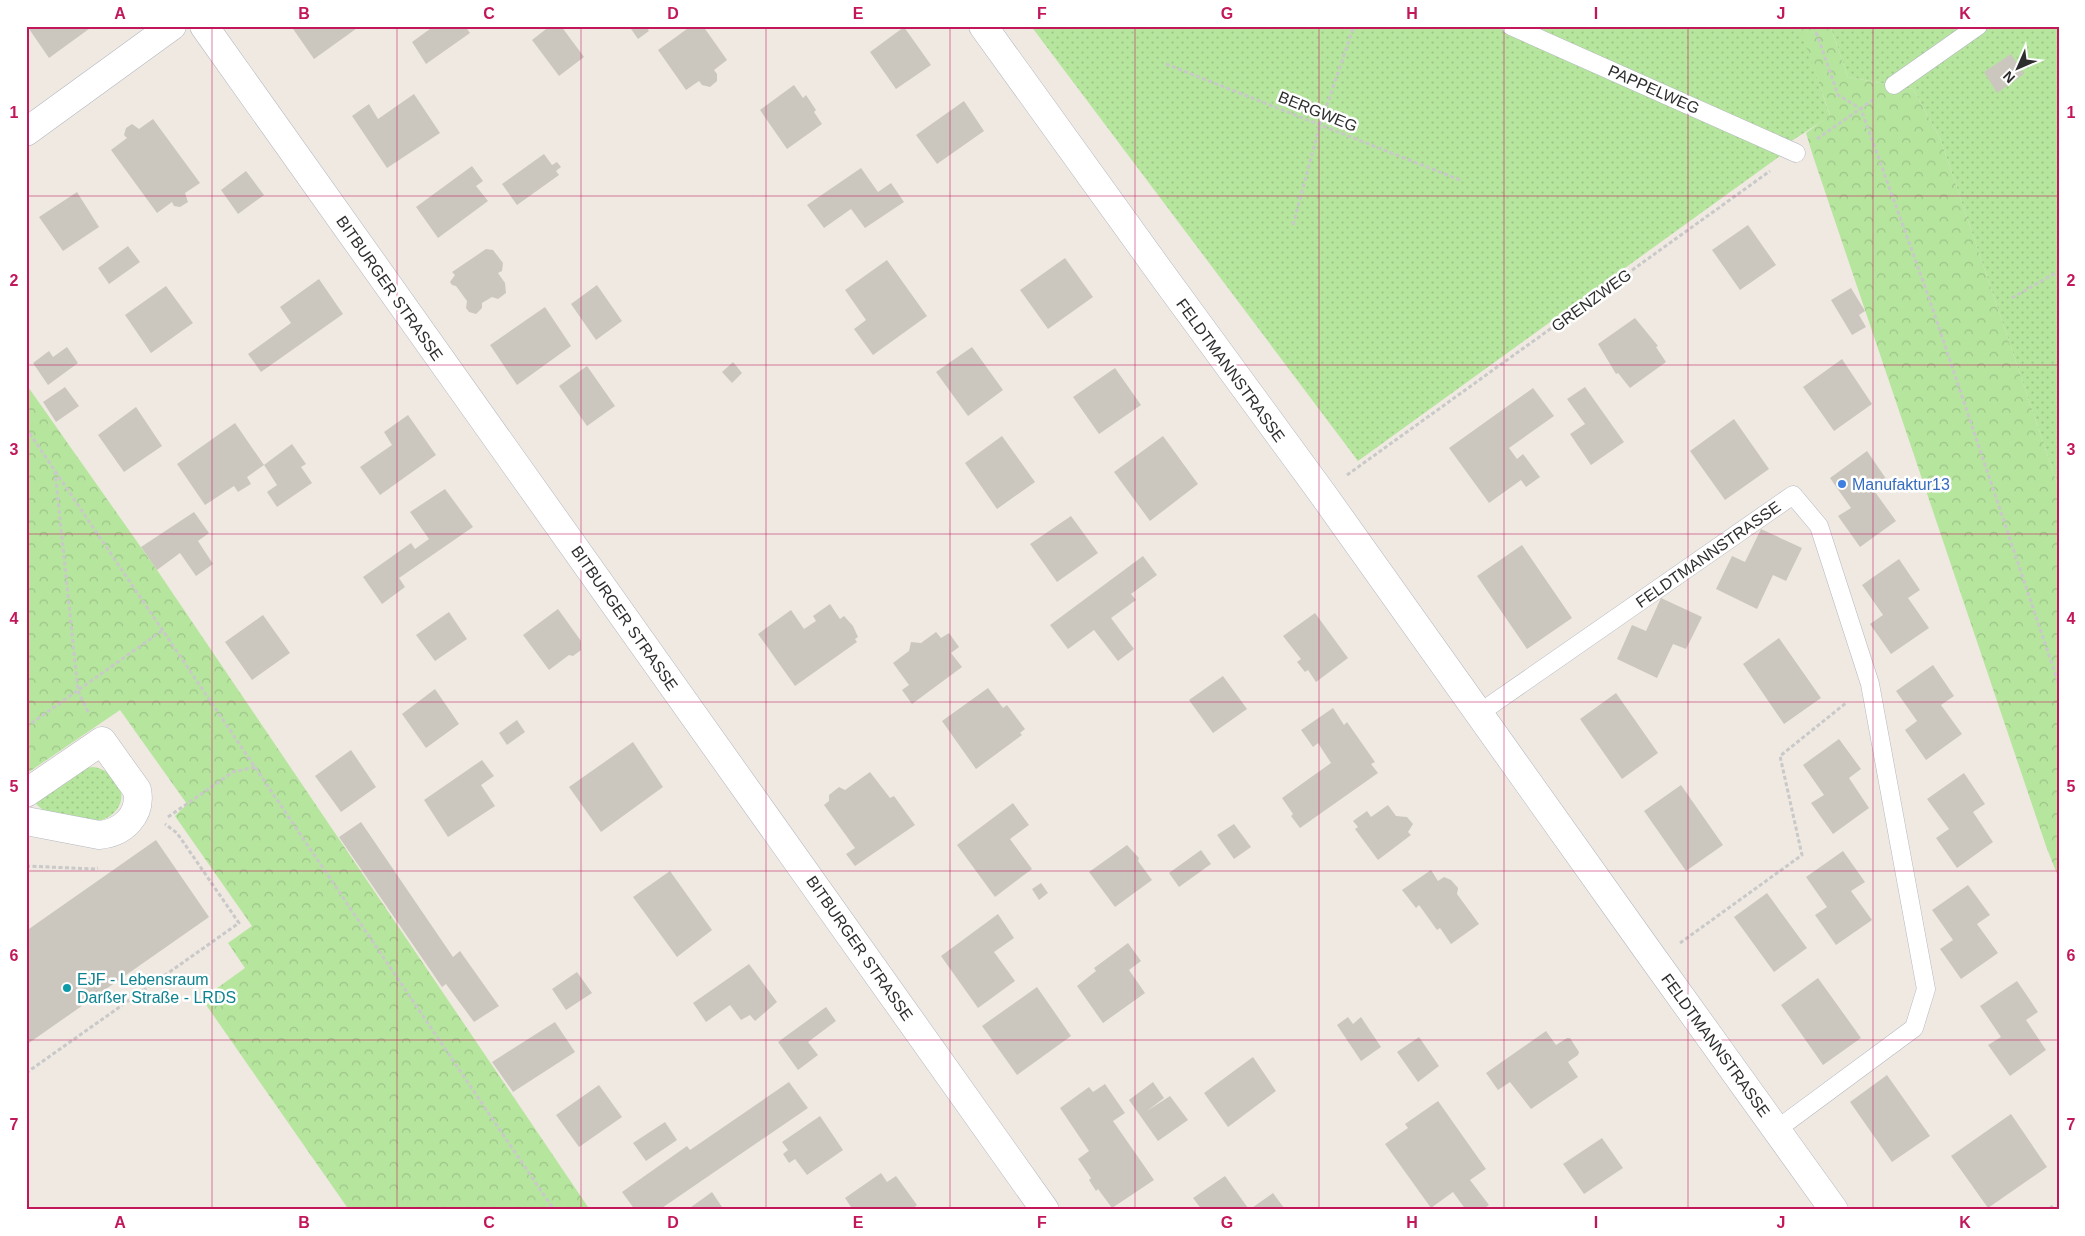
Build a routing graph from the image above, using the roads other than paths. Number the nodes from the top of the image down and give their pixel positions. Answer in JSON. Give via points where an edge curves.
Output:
{"nodes":[{"id":1,"x":172,"y":26,"type":"edge"},
{"id":2,"x":204,"y":26,"type":"edge"},
{"id":3,"x":983,"y":26,"type":"edge"},
{"id":4,"x":1511,"y":26,"type":"edge"},
{"id":5,"x":1978,"y":26,"type":"edge"},
{"id":6,"x":1894,"y":85,"type":"dead end"},
{"id":7,"x":26,"y":132,"type":"edge"},
{"id":8,"x":1796,"y":153,"type":"road end"},
{"id":9,"x":1478,"y":714,"type":"junction"},
{"id":10,"x":26,"y":793,"type":"edge"},
{"id":11,"x":26,"y":821,"type":"edge"},
{"id":12,"x":1776,"y":1130,"type":"junction"},
{"id":13,"x":1046,"y":1210,"type":"edge"},
{"id":14,"x":1834,"y":1210,"type":"edge"}],
"edges":[{"from":1,"to":7,"type":"street"},
{"from":2,"to":13,"type":"street","name":"BITBURGER STRASSE"},
{"from":3,"to":9,"type":"street","name":"FELDTMANNSTRASSE"},
{"from":4,"to":8,"type":"lane","name":"PAPPELWEG"},
{"from":5,"to":6,"type":"lane"},
{"from":9,"to":12,"type":"street","name":"FELDTMANNSTRASSE"},
{"from":9,"to":12,"type":"lane","name":"FELDTMANNSTRASSE","via":[[1794,495],[1819,526],[1870,684],[1926,989],[1914,1028]]},
{"from":10,"to":11,"type":"street","via":[[102,741],[137,790],[139,799],[131,821],[108,834]]},
{"from":12,"to":14,"type":"street","name":"FELDTMANNSTRASSE"}]}
